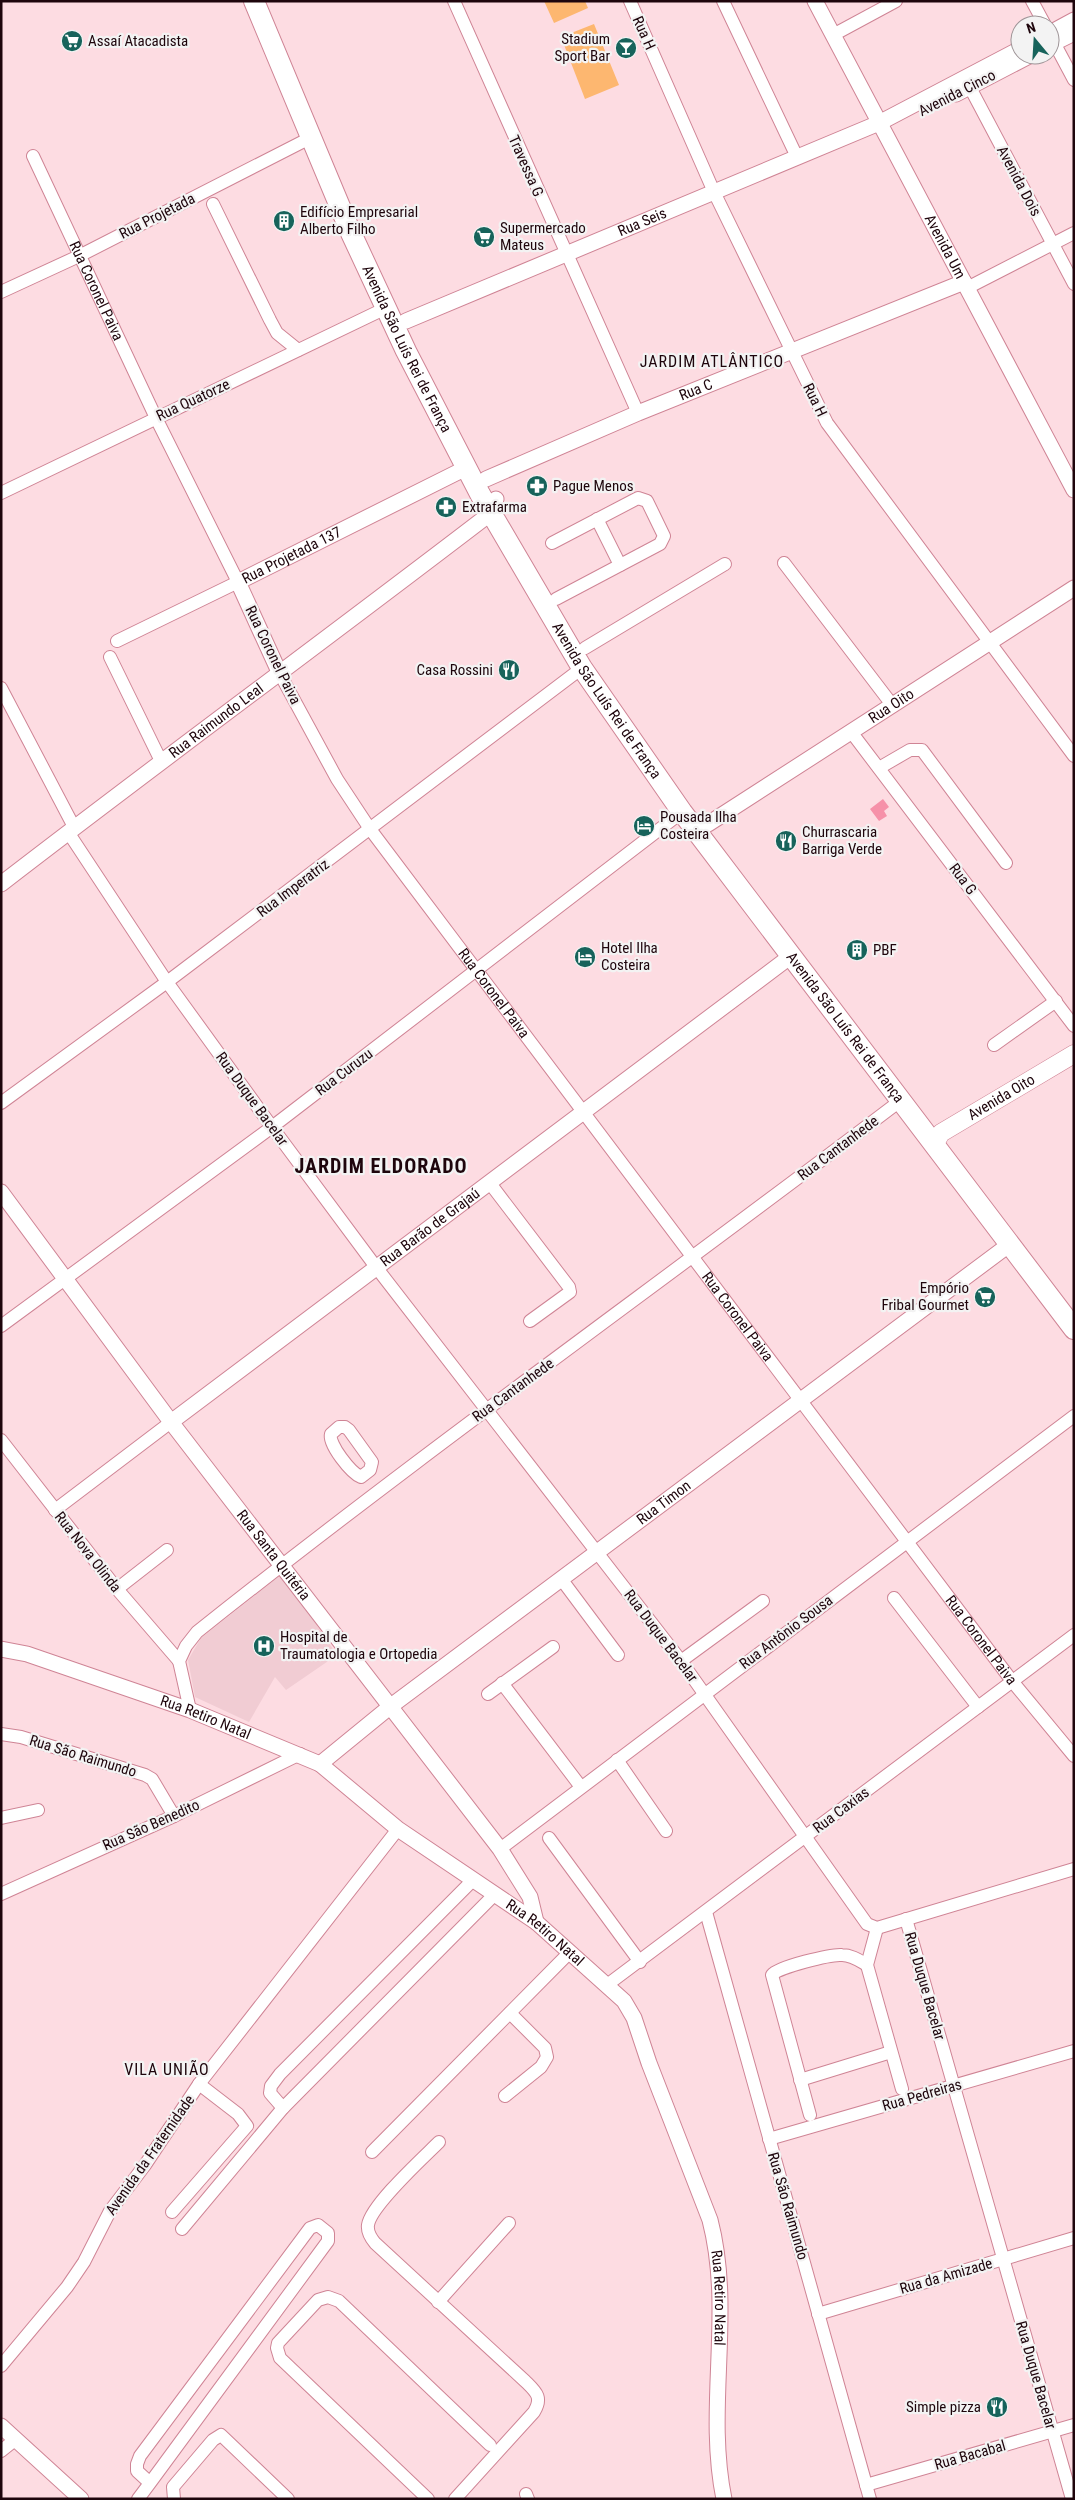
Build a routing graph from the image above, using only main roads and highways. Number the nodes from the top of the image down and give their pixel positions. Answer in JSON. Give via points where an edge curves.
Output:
{"nodes":[{"id":1,"x":254,"y":1,"type":"edge"},
{"id":2,"x":267,"y":1,"type":"edge"},
{"id":3,"x":494,"y":506,"type":"junction"},
{"id":4,"x":793,"y":948,"type":"junction"},
{"id":5,"x":1074,"y":1054,"type":"edge"},
{"id":6,"x":938,"y":1139,"type":"junction"},
{"id":7,"x":1074,"y":1308,"type":"edge"},
{"id":8,"x":1074,"y":1329,"type":"edge"}],
"edges":[{"from":1,"to":3,"type":"main road","name":"Avenida São Luís Rei de França","via":[[386,308],[466,468]]},
{"from":2,"to":3,"type":"main road","name":"Avenida São Luís Rei de França","via":[[367,236],[486,479]]},
{"from":3,"to":4,"type":"main road","name":"Avenida São Luís Rei de França","via":[[642,734]]},
{"from":3,"to":4,"type":"main road","name":"Avenida São Luís Rei de França","via":[[582,668],[682,812]]},
{"from":4,"to":6,"type":"main road","name":"Avenida São Luís Rei de França"},
{"from":4,"to":6,"type":"main road","name":"Avenida São Luís Rei de França","via":[[900,1101]]},
{"from":5,"to":6,"type":"main road","name":"Avenida Oito"},
{"from":6,"to":7,"type":"main road","name":"Avenida São Luís Rei de França"},
{"from":6,"to":8,"type":"main road","name":"Avenida São Luís Rei de França","via":[[1010,1244]]}]}
